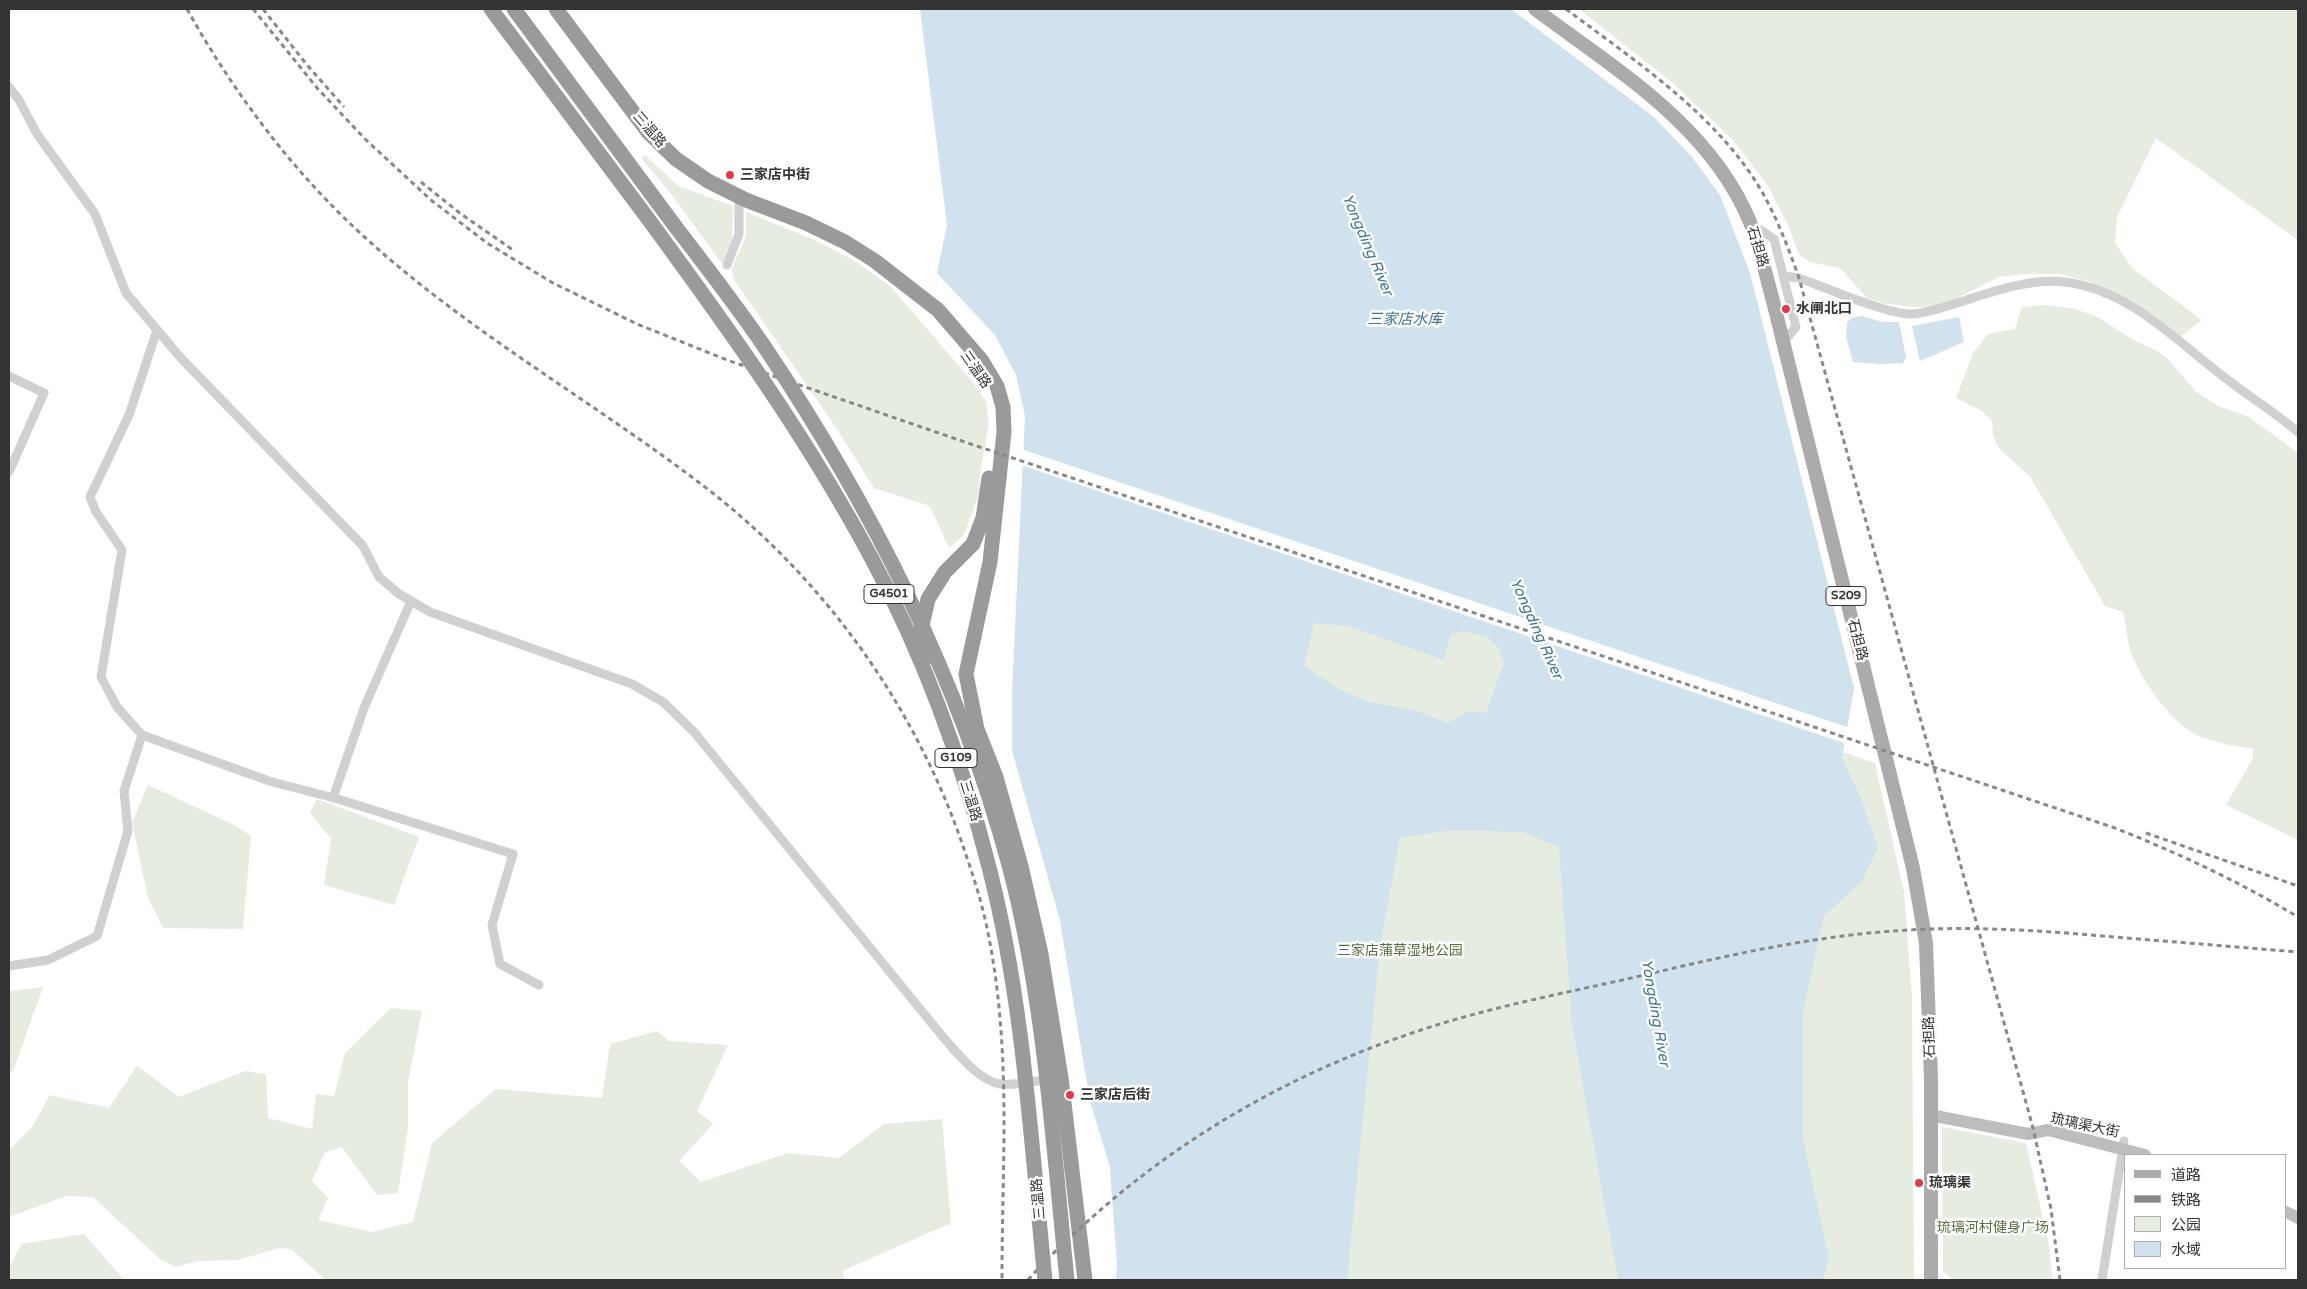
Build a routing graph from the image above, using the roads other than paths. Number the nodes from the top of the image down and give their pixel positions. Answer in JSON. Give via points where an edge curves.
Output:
{"nodes":[{"id":1,"x":491,"y":9,"type":"edge"},
{"id":2,"x":514,"y":9,"type":"edge"},
{"id":3,"x":556,"y":9,"type":"edge"},
{"id":4,"x":1535,"y":9,"type":"edge"},
{"id":5,"x":9,"y":88,"type":"edge"},
{"id":6,"x":739,"y":197,"type":"junction"},
{"id":7,"x":1750,"y":222,"type":"junction"},
{"id":8,"x":727,"y":264,"type":"dead end"},
{"id":9,"x":1783,"y":276,"type":"junction"},
{"id":10,"x":906,"y":283,"type":"junction"},
{"id":11,"x":157,"y":330,"type":"junction"},
{"id":12,"x":1783,"y":342,"type":"junction"},
{"id":13,"x":9,"y":376,"type":"edge"},
{"id":14,"x":2298,"y":432,"type":"edge"},
{"id":15,"x":9,"y":472,"type":"edge"},
{"id":16,"x":411,"y":601,"type":"junction"},
{"id":17,"x":935,"y":698,"type":"junction"},
{"id":18,"x":142,"y":735,"type":"junction"},
{"id":19,"x":332,"y":798,"type":"junction"},
{"id":20,"x":1006,"y":948,"type":"junction"},
{"id":21,"x":9,"y":966,"type":"edge"},
{"id":22,"x":539,"y":985,"type":"dead end"},
{"id":23,"x":1062,"y":1078,"type":"junction"},
{"id":24,"x":1028,"y":1082,"type":"junction"},
{"id":25,"x":1930,"y":1115,"type":"junction"},
{"id":26,"x":2123,"y":1145,"type":"junction"},
{"id":27,"x":2143,"y":1154,"type":"edge"},
{"id":28,"x":1046,"y":1280,"type":"edge"},
{"id":29,"x":1068,"y":1280,"type":"edge"},
{"id":30,"x":1085,"y":1280,"type":"edge"},
{"id":31,"x":1931,"y":1280,"type":"edge"},
{"id":32,"x":2102,"y":1280,"type":"edge"}],
"edges":[{"from":1,"to":17,"type":"highway","number":"G4501","bridge":true,"via":[[744,352],[808,447],[873,560]]},
{"from":2,"to":29,"type":"highway","number":"G4501","bridge":true,"via":[[762,343],[823,438],[887,550],[923,625],[982,777],[1009,867],[1040,1029]]},
{"from":3,"to":6,"type":"highway","name":"三温路","number":"G109","via":[[648,132],[676,159]]},
{"from":4,"to":7,"type":"main road","name":"石担路","number":"S209","via":[[1678,118],[1706,148]]},
{"from":5,"to":11,"type":"street","via":[[37,134],[95,214],[126,292]]},
{"from":6,"to":8,"type":"street","via":[[739,234]]},
{"from":6,"to":10,"type":"highway","name":"三温路","number":"G109","via":[[845,242]]},
{"from":7,"to":9,"type":"street","via":[[1774,239]]},
{"from":7,"to":12,"type":"main road","name":"石担路","number":"S209"},
{"from":9,"to":12,"type":"street","via":[[1796,327]]},
{"from":9,"to":14,"type":"street","via":[[1799,278],[1912,315],[2013,287],[2047,282],[2066,282],[2107,293],[2143,312]]},
{"from":10,"to":17,"type":"highway","name":"三温路","number":"G109","via":[[974,365],[990,388],[996,408],[996,430],[983,518],[973,544],[945,572],[928,599],[920,634],[924,665]]},
{"from":10,"to":23,"type":"highway","name":"三温路","number":"G109","via":[[938,310],[982,361],[997,386],[1003,408],[1004,432],[990,562],[966,674],[977,729],[996,777],[1021,866]]},
{"from":11,"to":16,"type":"street","via":[[186,364],[348,529],[363,546],[379,577]]},
{"from":11,"to":18,"type":"street","via":[[129,415],[90,497],[96,512],[122,550],[101,677],[117,707]]},
{"from":12,"to":25,"type":"main road","name":"石担路","number":"S209","via":[[1913,868],[1926,944]]},
{"from":13,"to":15,"type":"street","via":[[44,393]]},
{"from":16,"to":19,"type":"street","via":[[364,708]]},
{"from":16,"to":24,"type":"street","via":[[430,612],[632,684],[663,702],[694,732],[966,1063],[1000,1084]]},
{"from":17,"to":20,"type":"highway","name":"三温路","number":"G109","via":[[965,784],[990,872]]},
{"from":18,"to":19,"type":"street","via":[[268,782]]},
{"from":18,"to":21,"type":"street","via":[[124,791],[128,831],[97,936],[48,960]]},
{"from":19,"to":22,"type":"street","via":[[512,854],[492,925],[500,964]]},
{"from":20,"to":24,"type":"highway","name":"三温路","number":"G109"},
{"from":20,"to":28,"type":"highway","bridge":true,"via":[[1020,1030]]},
{"from":23,"to":24,"type":"street"},
{"from":23,"to":30,"type":"highway","name":"三温路","number":"G109"},
{"from":24,"to":28,"type":"highway","name":"三温路","number":"G109"},
{"from":25,"to":26,"type":"street","name":"琉璃渠大街","via":[[2028,1134],[2048,1130]]},
{"from":25,"to":31,"type":"main road","name":"石担路","number":"S209"},
{"from":26,"to":27,"type":"street","name":"琉璃渠大街"},
{"from":26,"to":32,"type":"street"}]}
